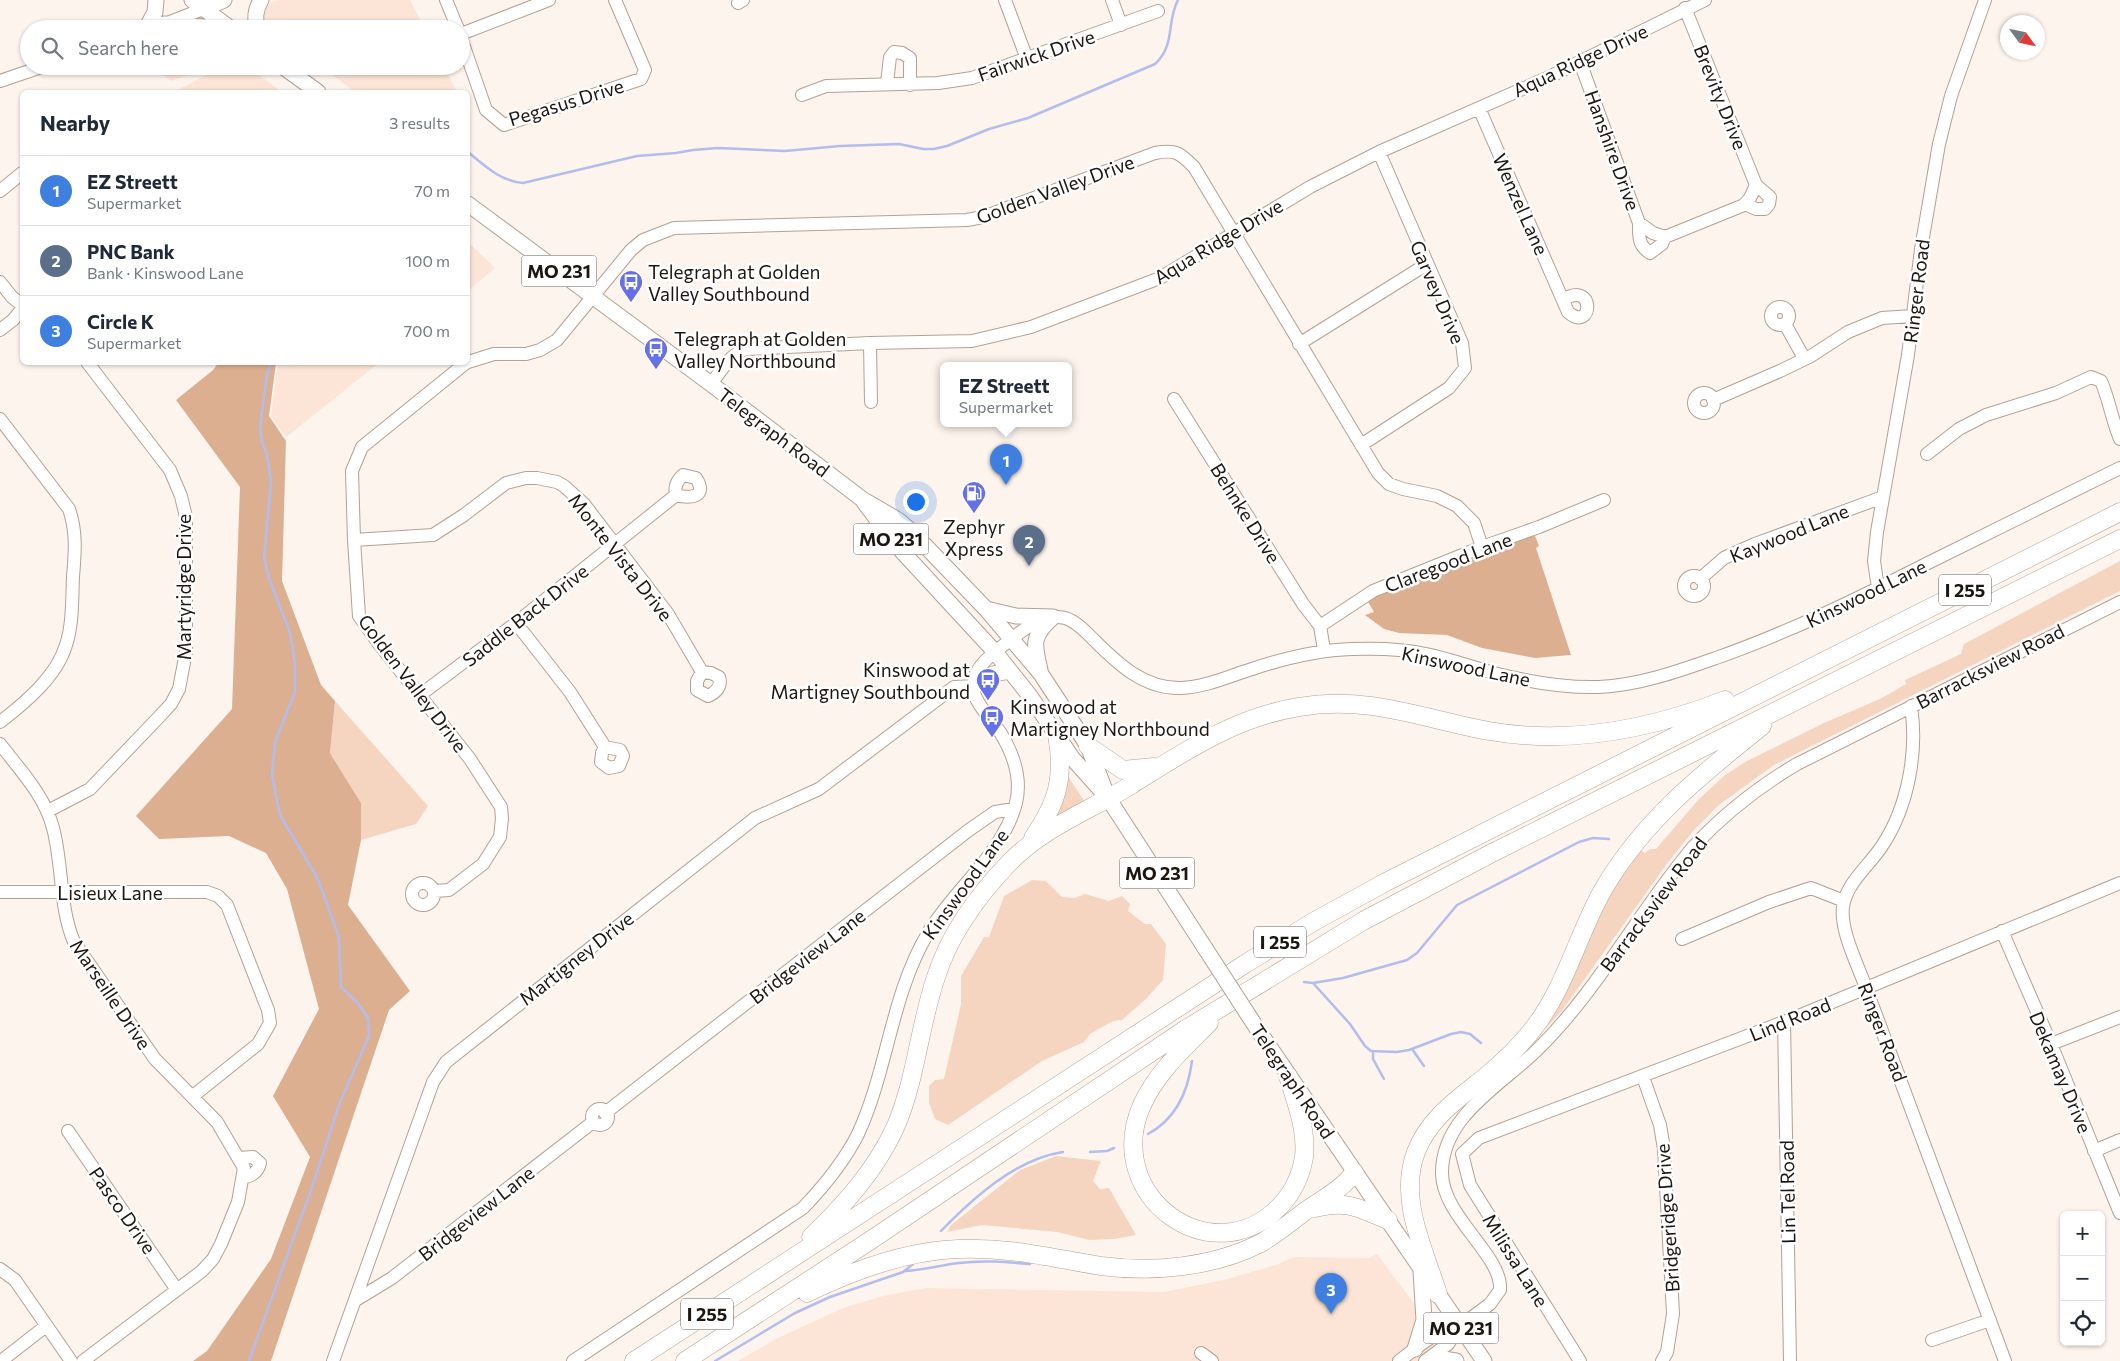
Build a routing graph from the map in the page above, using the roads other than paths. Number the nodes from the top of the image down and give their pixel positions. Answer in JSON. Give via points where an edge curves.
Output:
{"nodes":[{"id":1,"x":156,"y":0,"type":"edge"},
{"id":2,"x":224,"y":0,"type":"edge"},
{"id":3,"x":260,"y":0,"type":"edge"},
{"id":4,"x":446,"y":0,"type":"edge"},
{"id":5,"x":548,"y":0,"type":"edge"},
{"id":6,"x":615,"y":0,"type":"edge"},
{"id":7,"x":1005,"y":0,"type":"edge"},
{"id":8,"x":1112,"y":0,"type":"edge"},
{"id":9,"x":1705,"y":0,"type":"edge"},
{"id":10,"x":1985,"y":0,"type":"edge"},
{"id":11,"x":197,"y":4,"type":"edge"},
{"id":12,"x":1685,"y":8,"type":"junction"},
{"id":13,"x":1158,"y":10,"type":"dead end"},
{"id":14,"x":151,"y":20,"type":"edge"},
{"id":15,"x":170,"y":20,"type":"edge"},
{"id":16,"x":219,"y":20,"type":"edge"},
{"id":17,"x":255,"y":20,"type":"edge"},
{"id":18,"x":454,"y":20,"type":"edge"},
{"id":19,"x":1121,"y":25,"type":"junction"},
{"id":20,"x":470,"y":32,"type":"edge"},
{"id":21,"x":1027,"y":60,"type":"junction"},
{"id":22,"x":1580,"y":62,"type":"junction"},
{"id":23,"x":470,"y":63,"type":"edge"},
{"id":24,"x":20,"y":74,"type":"edge"},
{"id":25,"x":294,"y":75,"type":"edge"},
{"id":26,"x":0,"y":81,"type":"edge"},
{"id":27,"x":887,"y":84,"type":"junction"},
{"id":28,"x":910,"y":84,"type":"junction"},
{"id":29,"x":315,"y":90,"type":"edge"},
{"id":30,"x":802,"y":95,"type":"dead end"},
{"id":31,"x":1479,"y":108,"type":"junction"},
{"id":32,"x":1379,"y":152,"type":"junction"},
{"id":33,"x":20,"y":175,"type":"edge"},
{"id":34,"x":1756,"y":185,"type":"junction"},
{"id":35,"x":0,"y":191,"type":"edge"},
{"id":36,"x":1745,"y":204,"type":"junction"},
{"id":37,"x":470,"y":205,"type":"edge"},
{"id":38,"x":1640,"y":223,"type":"junction"},
{"id":39,"x":1233,"y":233,"type":"junction"},
{"id":40,"x":1665,"y":237,"type":"junction"},
{"id":41,"x":1427,"y":264,"type":"junction"},
{"id":42,"x":0,"y":282,"type":"edge"},
{"id":43,"x":592,"y":296,"type":"junction"},
{"id":44,"x":1563,"y":300,"type":"dead end"},
{"id":45,"x":20,"y":305,"type":"edge"},
{"id":46,"x":20,"y":310,"type":"edge"},
{"id":47,"x":1913,"y":316,"type":"junction"},
{"id":48,"x":1785,"y":324,"type":"dead end"},
{"id":49,"x":0,"y":330,"type":"edge"},
{"id":50,"x":870,"y":343,"type":"junction"},
{"id":51,"x":1299,"y":344,"type":"junction"},
{"id":52,"x":1804,"y":358,"type":"junction"},
{"id":53,"x":470,"y":361,"type":"edge"},
{"id":54,"x":89,"y":365,"type":"edge"},
{"id":55,"x":463,"y":365,"type":"edge"},
{"id":56,"x":711,"y":384,"type":"junction"},
{"id":57,"x":1174,"y":399,"type":"dead end"},
{"id":58,"x":1713,"y":400,"type":"dead end"},
{"id":59,"x":871,"y":402,"type":"dead end"},
{"id":60,"x":0,"y":419,"type":"edge"},
{"id":61,"x":2120,"y":439,"type":"edge"},
{"id":62,"x":1361,"y":445,"type":"junction"},
{"id":63,"x":1928,"y":454,"type":"dead end"},
{"id":64,"x":2120,"y":468,"type":"edge"},
{"id":65,"x":676,"y":495,"type":"dead end"},
{"id":66,"x":1883,"y":497,"type":"junction"},
{"id":67,"x":862,"y":499,"type":"junction"},
{"id":68,"x":1604,"y":500,"type":"dead end"},
{"id":69,"x":2120,"y":512,"type":"edge"},
{"id":70,"x":2120,"y":539,"type":"edge"},
{"id":71,"x":354,"y":540,"type":"junction"},
{"id":72,"x":615,"y":545,"type":"junction"},
{"id":73,"x":1482,"y":547,"type":"junction"},
{"id":74,"x":1700,"y":579,"type":"dead end"},
{"id":75,"x":1878,"y":588,"type":"junction"},
{"id":76,"x":2120,"y":602,"type":"edge"},
{"id":77,"x":986,"y":609,"type":"junction"},
{"id":78,"x":1053,"y":617,"type":"junction"},
{"id":79,"x":516,"y":622,"type":"junction"},
{"id":80,"x":1320,"y":626,"type":"junction"},
{"id":81,"x":1012,"y":638,"type":"junction"},
{"id":82,"x":1324,"y":650,"type":"junction"},
{"id":83,"x":995,"y":652,"type":"junction"},
{"id":84,"x":1809,"y":668,"type":"junction"},
{"id":85,"x":1010,"y":670,"type":"junction"},
{"id":86,"x":702,"y":672,"type":"dead end"},
{"id":87,"x":1041,"y":674,"type":"junction"},
{"id":88,"x":973,"y":686,"type":"junction"},
{"id":89,"x":420,"y":695,"type":"junction"},
{"id":90,"x":1789,"y":705,"type":"junction"},
{"id":91,"x":1911,"y":706,"type":"junction"},
{"id":92,"x":0,"y":722,"type":"edge"},
{"id":93,"x":1057,"y":735,"type":"junction"},
{"id":94,"x":0,"y":744,"type":"edge"},
{"id":95,"x":1088,"y":746,"type":"junction"},
{"id":96,"x":605,"y":747,"type":"dead end"},
{"id":97,"x":1159,"y":767,"type":"junction"},
{"id":98,"x":1108,"y":798,"type":"junction"},
{"id":99,"x":1014,"y":810,"type":"junction"},
{"id":100,"x":48,"y":812,"type":"junction"},
{"id":101,"x":1029,"y":843,"type":"junction"},
{"id":102,"x":2120,"y":883,"type":"edge"},
{"id":103,"x":434,"y":891,"type":"dead end"},
{"id":104,"x":0,"y":892,"type":"edge"},
{"id":105,"x":62,"y":892,"type":"junction"},
{"id":106,"x":1844,"y":901,"type":"junction"},
{"id":107,"x":2002,"y":931,"type":"junction"},
{"id":108,"x":1682,"y":939,"type":"dead end"},
{"id":109,"x":1866,"y":988,"type":"junction"},
{"id":110,"x":1233,"y":1000,"type":"junction"},
{"id":111,"x":2120,"y":1017,"type":"edge"},
{"id":112,"x":1784,"y":1022,"type":"junction"},
{"id":113,"x":2051,"y":1044,"type":"junction"},
{"id":114,"x":1288,"y":1076,"type":"junction"},
{"id":115,"x":1643,"y":1076,"type":"junction"},
{"id":116,"x":193,"y":1096,"type":"junction"},
{"id":117,"x":68,"y":1131,"type":"dead end"},
{"id":118,"x":2120,"y":1140,"type":"edge"},
{"id":119,"x":2094,"y":1151,"type":"junction"},
{"id":120,"x":1462,"y":1154,"type":"joint"},
{"id":121,"x":1354,"y":1172,"type":"junction"},
{"id":122,"x":1307,"y":1210,"type":"junction"},
{"id":123,"x":2120,"y":1213,"type":"edge"},
{"id":124,"x":1388,"y":1220,"type":"junction"},
{"id":125,"x":780,"y":1266,"type":"junction"},
{"id":126,"x":1420,"y":1268,"type":"junction"},
{"id":127,"x":0,"y":1269,"type":"edge"},
{"id":128,"x":177,"y":1290,"type":"junction"},
{"id":129,"x":1438,"y":1294,"type":"junction"},
{"id":130,"x":356,"y":1300,"type":"junction"},
{"id":131,"x":749,"y":1319,"type":"junction"},
{"id":132,"x":1990,"y":1320,"type":"junction"},
{"id":133,"x":46,"y":1326,"type":"junction"},
{"id":134,"x":1460,"y":1326,"type":"junction"},
{"id":135,"x":1932,"y":1340,"type":"dead end"},
{"id":136,"x":1201,"y":1353,"type":"dead end"},
{"id":137,"x":1420,"y":1355,"type":"edge"},
{"id":138,"x":1,"y":1361,"type":"edge"},
{"id":139,"x":71,"y":1361,"type":"edge"},
{"id":140,"x":83,"y":1361,"type":"edge"},
{"id":141,"x":333,"y":1361,"type":"edge"},
{"id":142,"x":573,"y":1361,"type":"edge"},
{"id":143,"x":634,"y":1361,"type":"edge"},
{"id":144,"x":685,"y":1361,"type":"edge"},
{"id":145,"x":1212,"y":1361,"type":"edge"},
{"id":146,"x":1399,"y":1361,"type":"edge"},
{"id":147,"x":1436,"y":1361,"type":"edge"},
{"id":148,"x":1456,"y":1361,"type":"edge"},
{"id":149,"x":1484,"y":1361,"type":"edge"},
{"id":150,"x":1580,"y":1361,"type":"edge"},
{"id":151,"x":1662,"y":1361,"type":"edge"},
{"id":152,"x":1790,"y":1361,"type":"edge"},
{"id":153,"x":2005,"y":1361,"type":"edge"}],
"edges":[{"from":1,"to":14,"type":"main road"},
{"from":2,"to":11,"type":"main road"},
{"from":3,"to":17,"type":"main road"},
{"from":4,"to":18,"type":"street"},
{"from":5,"to":20,"type":"street"},
{"from":6,"to":23,"type":"street","name":"Pegasus Drive","via":[[644,70],[642,79],[504,124],[486,110]]},
{"from":7,"to":21,"type":"street"},
{"from":8,"to":19,"type":"street"},
{"from":9,"to":12,"type":"street","name":"Aqua Ridge Drive"},
{"from":10,"to":47,"type":"street","name":"Ringer Road","via":[[1942,129]]},
{"from":11,"to":15,"type":"street"},
{"from":11,"to":16,"type":"main road"},
{"from":12,"to":22,"type":"street","name":"Aqua Ridge Drive"},
{"from":12,"to":34,"type":"street","name":"Brevity Drive"},
{"from":13,"to":19,"type":"street","name":"Fairwick Drive"},
{"from":19,"to":21,"type":"street","name":"Fairwick Drive"},
{"from":21,"to":28,"type":"street","name":"Fairwick Drive","via":[[972,78]]},
{"from":22,"to":31,"type":"street","name":"Aqua Ridge Drive"},
{"from":22,"to":38,"type":"street","name":"Hanshire Drive"},
{"from":24,"to":26,"type":"street"},
{"from":25,"to":29,"type":"main road"},
{"from":27,"to":28,"type":"street","name":"Fairwick Drive"},
{"from":27,"to":28,"type":"street","via":[[890,57],[894,52],[910,58]]},
{"from":27,"to":30,"type":"street","name":"Fairwick Drive","via":[[826,86]]},
{"from":31,"to":32,"type":"street","name":"Aqua Ridge Drive"},
{"from":31,"to":44,"type":"street","name":"Wenzel Lane"},
{"from":32,"to":39,"type":"street","name":"Aqua Ridge Drive","via":[[1310,186]]},
{"from":32,"to":41,"type":"street","name":"Garvey Drive"},
{"from":33,"to":35,"type":"street"},
{"from":34,"to":36,"type":"street"},
{"from":34,"to":36,"type":"street","name":"Brevity Drive","via":[[1770,197],[1769,204],[1765,209]]},
{"from":36,"to":40,"type":"street","name":"Brevity Drive"},
{"from":37,"to":43,"type":"main road","name":"Telegraph Road","number":"MO 231"},
{"from":38,"to":40,"type":"street","name":"Hanshire Drive","via":[[1652,233]]},
{"from":38,"to":40,"type":"street","name":"Brevity Drive","via":[[1639,240],[1650,253],[1662,244]]},
{"from":39,"to":43,"type":"street","name":"Golden Valley Drive","via":[[1194,167],[1171,150],[967,220],[674,228],[643,240]]},
{"from":39,"to":50,"type":"street","name":"Aqua Ridge Drive","via":[[1160,278],[1030,327],[972,341]]},
{"from":39,"to":51,"type":"street","name":"Golden Valley Drive"},
{"from":41,"to":51,"type":"street"},
{"from":41,"to":62,"type":"street","name":"Garvey Drive","via":[[1462,343],[1465,368],[1450,388]]},
{"from":42,"to":45,"type":"street"},
{"from":43,"to":53,"type":"street","name":"Golden Valley Drive","via":[[557,340],[540,350],[526,354],[494,354]]},
{"from":43,"to":56,"type":"main road","name":"Telegraph Road","number":"MO 231"},
{"from":46,"to":49,"type":"street"},
{"from":47,"to":52,"type":"street","via":[[1882,318],[1841,336]]},
{"from":47,"to":66,"type":"street","name":"Ringer Road"},
{"from":48,"to":52,"type":"street"},
{"from":50,"to":56,"type":"street","name":"Aqua Ridge Drive","via":[[746,349],[729,359]]},
{"from":50,"to":59,"type":"street"},
{"from":51,"to":62,"type":"street","name":"Golden Valley Drive"},
{"from":52,"to":58,"type":"street"},
{"from":54,"to":100,"type":"street","name":"Martyridge Drive","via":[[170,470],[177,486],[186,517],[186,652],[179,689],[171,704],[90,789]]},
{"from":55,"to":71,"type":"street","name":"Golden Valley Drive","via":[[362,446],[352,471]]},
{"from":56,"to":67,"type":"main road","name":"Telegraph Road","number":"MO 231"},
{"from":57,"to":80,"type":"street","name":"Behnke Drive"},
{"from":60,"to":92,"type":"street","via":[[69,509],[76,539],[66,645],[35,693]]},
{"from":61,"to":63,"type":"street","via":[[2104,387],[2091,377],[2049,396],[1986,415],[1959,429]]},
{"from":62,"to":73,"type":"street","name":"Golden Valley Drive","via":[[1378,473],[1389,484],[1437,496],[1464,511],[1474,523]]},
{"from":64,"to":75,"type":"street","name":"Kinswood Lane"},
{"from":65,"to":72,"type":"street","name":"Saddle Back Drive"},
{"from":66,"to":74,"type":"street","name":"Kaywood Lane","via":[[1724,558]]},
{"from":66,"to":75,"type":"street","name":"Ringer Road","via":[[1874,561]]},
{"from":67,"to":77,"type":"main road","name":"Telegraph Road","number":"MO 231","via":[[911,531]]},
{"from":67,"to":83,"type":"main road","name":"Telegraph Road","number":"MO 231","via":[[897,546]]},
{"from":68,"to":73,"type":"street","name":"Claregood Lane","via":[[1540,528]]},
{"from":69,"to":84,"type":"highway","number":"I 255"},
{"from":70,"to":90,"type":"highway","number":"I 255"},
{"from":71,"to":72,"type":"street","name":"Monte Vista Drive","via":[[433,535],[506,483],[537,478],[564,486],[584,504]]},
{"from":71,"to":89,"type":"street","name":"Golden Valley Drive","via":[[359,616]]},
{"from":72,"to":79,"type":"street","name":"Saddle Back Drive"},
{"from":72,"to":86,"type":"street","name":"Monte Vista Drive","via":[[668,614]]},
{"from":73,"to":80,"type":"street","name":"Claregood Lane","via":[[1373,591]]},
{"from":75,"to":82,"type":"street","name":"Kinswood Lane","via":[[1748,647],[1648,680],[1600,687],[1559,685],[1502,675],[1426,654],[1372,649]]},
{"from":76,"to":91,"type":"street","name":"Barracksview Road"},
{"from":77,"to":78,"type":"main road","via":[[1016,616]]},
{"from":77,"to":81,"type":"main road","name":"Telegraph Road","number":"MO 231"},
{"from":78,"to":81,"type":"street","via":[[1037,622]]},
{"from":78,"to":82,"type":"street","name":"Kinswood Lane","via":[[1076,624],[1129,672],[1167,687],[1196,686]]},
{"from":78,"to":87,"type":"main road","via":[[1035,640]]},
{"from":79,"to":89,"type":"street","name":"Saddle Back Drive"},
{"from":79,"to":96,"type":"street","via":[[570,692]]},
{"from":80,"to":82,"type":"street"},
{"from":81,"to":83,"type":"street"},
{"from":81,"to":87,"type":"main road","name":"Telegraph Road","number":"MO 231"},
{"from":83,"to":85,"type":"main road","name":"Telegraph Road","number":"MO 231"},
{"from":83,"to":88,"type":"street","via":[[979,668]]},
{"from":84,"to":97,"type":"highway","via":[[1674,718],[1588,734],[1493,732],[1371,705],[1299,706],[1237,724]]},
{"from":84,"to":125,"type":"highway","number":"I 255","via":[[1313,922]]},
{"from":85,"to":88,"type":"main road","via":[[993,674]]},
{"from":85,"to":93,"type":"main road","name":"Telegraph Road","number":"MO 231"},
{"from":87,"to":95,"type":"main road","name":"Telegraph Road","number":"MO 231"},
{"from":88,"to":99,"type":"street","name":"Kinswood Lane","via":[[976,700],[1013,758],[1018,781]]},
{"from":88,"to":130,"type":"street","name":"Martigney Drive","via":[[954,687],[818,789],[755,818],[446,1062],[433,1082]]},
{"from":89,"to":103,"type":"street","name":"Golden Valley Drive","via":[[481,774],[497,798],[502,818],[500,837],[483,864],[449,890]]},
{"from":90,"to":110,"type":"highway","number":"I 255","via":[[1405,898]]},
{"from":90,"to":129,"type":"highway","via":[[1689,785],[1643,832],[1604,888],[1555,995],[1533,1029],[1500,1065],[1442,1112],[1422,1140],[1410,1175],[1410,1200]]},
{"from":91,"to":106,"type":"street","via":[[1912,753],[1897,816],[1882,846]]},
{"from":91,"to":134,"type":"street","name":"Barracksview Road","via":[[1776,776],[1711,828],[1671,874],[1554,1034],[1460,1121],[1449,1138],[1444,1155],[1444,1188],[1452,1207],[1497,1273],[1500,1284],[1495,1300]]},
{"from":93,"to":98,"type":"main road","name":"Telegraph Road","number":"MO 231","via":[[1073,759]]},
{"from":93,"to":101,"type":"highway","via":[[1060,754],[1057,791],[1049,813]]},
{"from":94,"to":100,"type":"street","name":"Marseille Drive"},
{"from":95,"to":97,"type":"highway","via":[[1123,770]]},
{"from":95,"to":98,"type":"main road","name":"Telegraph Road","number":"MO 231"},
{"from":97,"to":98,"type":"highway"},
{"from":98,"to":101,"type":"highway"},
{"from":98,"to":114,"type":"main road","name":"Telegraph Road","number":"MO 231","bridge":true},
{"from":99,"to":130,"type":"street","name":"Bridgeview Lane","via":[[995,812],[969,830],[605,1112],[605,1123],[593,1122],[392,1278]]},
{"from":99,"to":142,"type":"street","name":"Kinswood Lane","via":[[997,843],[942,912],[919,950],[902,989],[867,1112],[853,1143],[824,1186],[803,1208],[782,1223]]},
{"from":100,"to":105,"type":"street","name":"Marseille Drive","via":[[54,829]]},
{"from":101,"to":125,"type":"highway","via":[[976,901],[949,944],[933,986],[907,1094],[881,1154],[846,1202]]},
{"from":102,"to":107,"type":"street","name":"Lind Road"},
{"from":104,"to":105,"type":"street","name":"Lisieux Lane"},
{"from":105,"to":116,"type":"street","name":"Marseille Drive","via":[[74,942],[155,1059]]},
{"from":105,"to":116,"type":"street","name":"Lisieux Lane","via":[[207,892],[228,905],[270,1023],[258,1044]]},
{"from":106,"to":108,"type":"street","via":[[1811,888]]},
{"from":106,"to":109,"type":"street","name":"Ringer Road","via":[[1846,934]]},
{"from":107,"to":109,"type":"street","name":"Lind Road"},
{"from":107,"to":113,"type":"street","name":"Dekamay Drive"},
{"from":109,"to":112,"type":"street","name":"Lind Road"},
{"from":109,"to":132,"type":"street","name":"Ringer Road"},
{"from":110,"to":114,"type":"highway","via":[[1164,1070],[1139,1112],[1133,1142],[1134,1164],[1146,1192],[1160,1208],[1187,1226],[1220,1232],[1256,1223],[1276,1210],[1299,1177],[1304,1157],[1303,1128]]},
{"from":110,"to":131,"type":"highway","number":"I 255"},
{"from":111,"to":113,"type":"street"},
{"from":112,"to":115,"type":"street","name":"Lind Road"},
{"from":112,"to":152,"type":"street","name":"Lin Tel Road"},
{"from":113,"to":119,"type":"street","name":"Dekamay Drive"},
{"from":114,"to":121,"type":"main road","name":"Telegraph Road","number":"MO 231"},
{"from":115,"to":120,"type":"street","name":"Lind Road","via":[[1479,1138]]},
{"from":115,"to":151,"type":"street","name":"Bridgeridge Drive","via":[[1660,1126],[1664,1149],[1674,1314],[1667,1352]]},
{"from":116,"to":128,"type":"street","name":"Marseille Drive","via":[[217,1122],[242,1168],[238,1202],[213,1259],[202,1272]]},
{"from":117,"to":128,"type":"street","name":"Pasco Drive"},
{"from":118,"to":119,"type":"street"},
{"from":119,"to":123,"type":"street","name":"Dekamay Drive"},
{"from":120,"to":150,"type":"street","name":"Milissa Lane","via":[[1470,1185]]},
{"from":121,"to":122,"type":"highway"},
{"from":121,"to":124,"type":"main road","name":"Telegraph Road","number":"MO 231"},
{"from":122,"to":124,"type":"highway","via":[[1344,1204]]},
{"from":122,"to":131,"type":"highway","via":[[1260,1243],[1218,1259],[1178,1266],[1102,1266],[1002,1249],[957,1249],[909,1256],[859,1270]]},
{"from":124,"to":126,"type":"main road","name":"Telegraph Road","number":"MO 231"},
{"from":125,"to":143,"type":"highway","number":"I 255"},
{"from":126,"to":129,"type":"main road","name":"Telegraph Road","number":"MO 231"},
{"from":126,"to":137,"type":"main road","via":[[1424,1320]]},
{"from":127,"to":133,"type":"street","via":[[15,1280]]},
{"from":128,"to":140,"type":"street"},
{"from":129,"to":134,"type":"main road","name":"Telegraph Road","number":"MO 231"},
{"from":130,"to":141,"type":"street","name":"Martigney Drive"},
{"from":131,"to":144,"type":"highway","number":"I 255"},
{"from":132,"to":135,"type":"street"},
{"from":132,"to":153,"type":"street","name":"Ringer Road"},
{"from":133,"to":138,"type":"street"},
{"from":133,"to":139,"type":"street"},
{"from":134,"to":137,"type":"street","name":"Barracksview Road","via":[[1448,1344]]},
{"from":134,"to":149,"type":"main road","name":"Telegraph Road","number":"MO 231"},
{"from":136,"to":145,"type":"street"},
{"from":137,"to":146,"type":"street","name":"Barracksview Road"},
{"from":147,"to":148,"type":"main road"}]}
